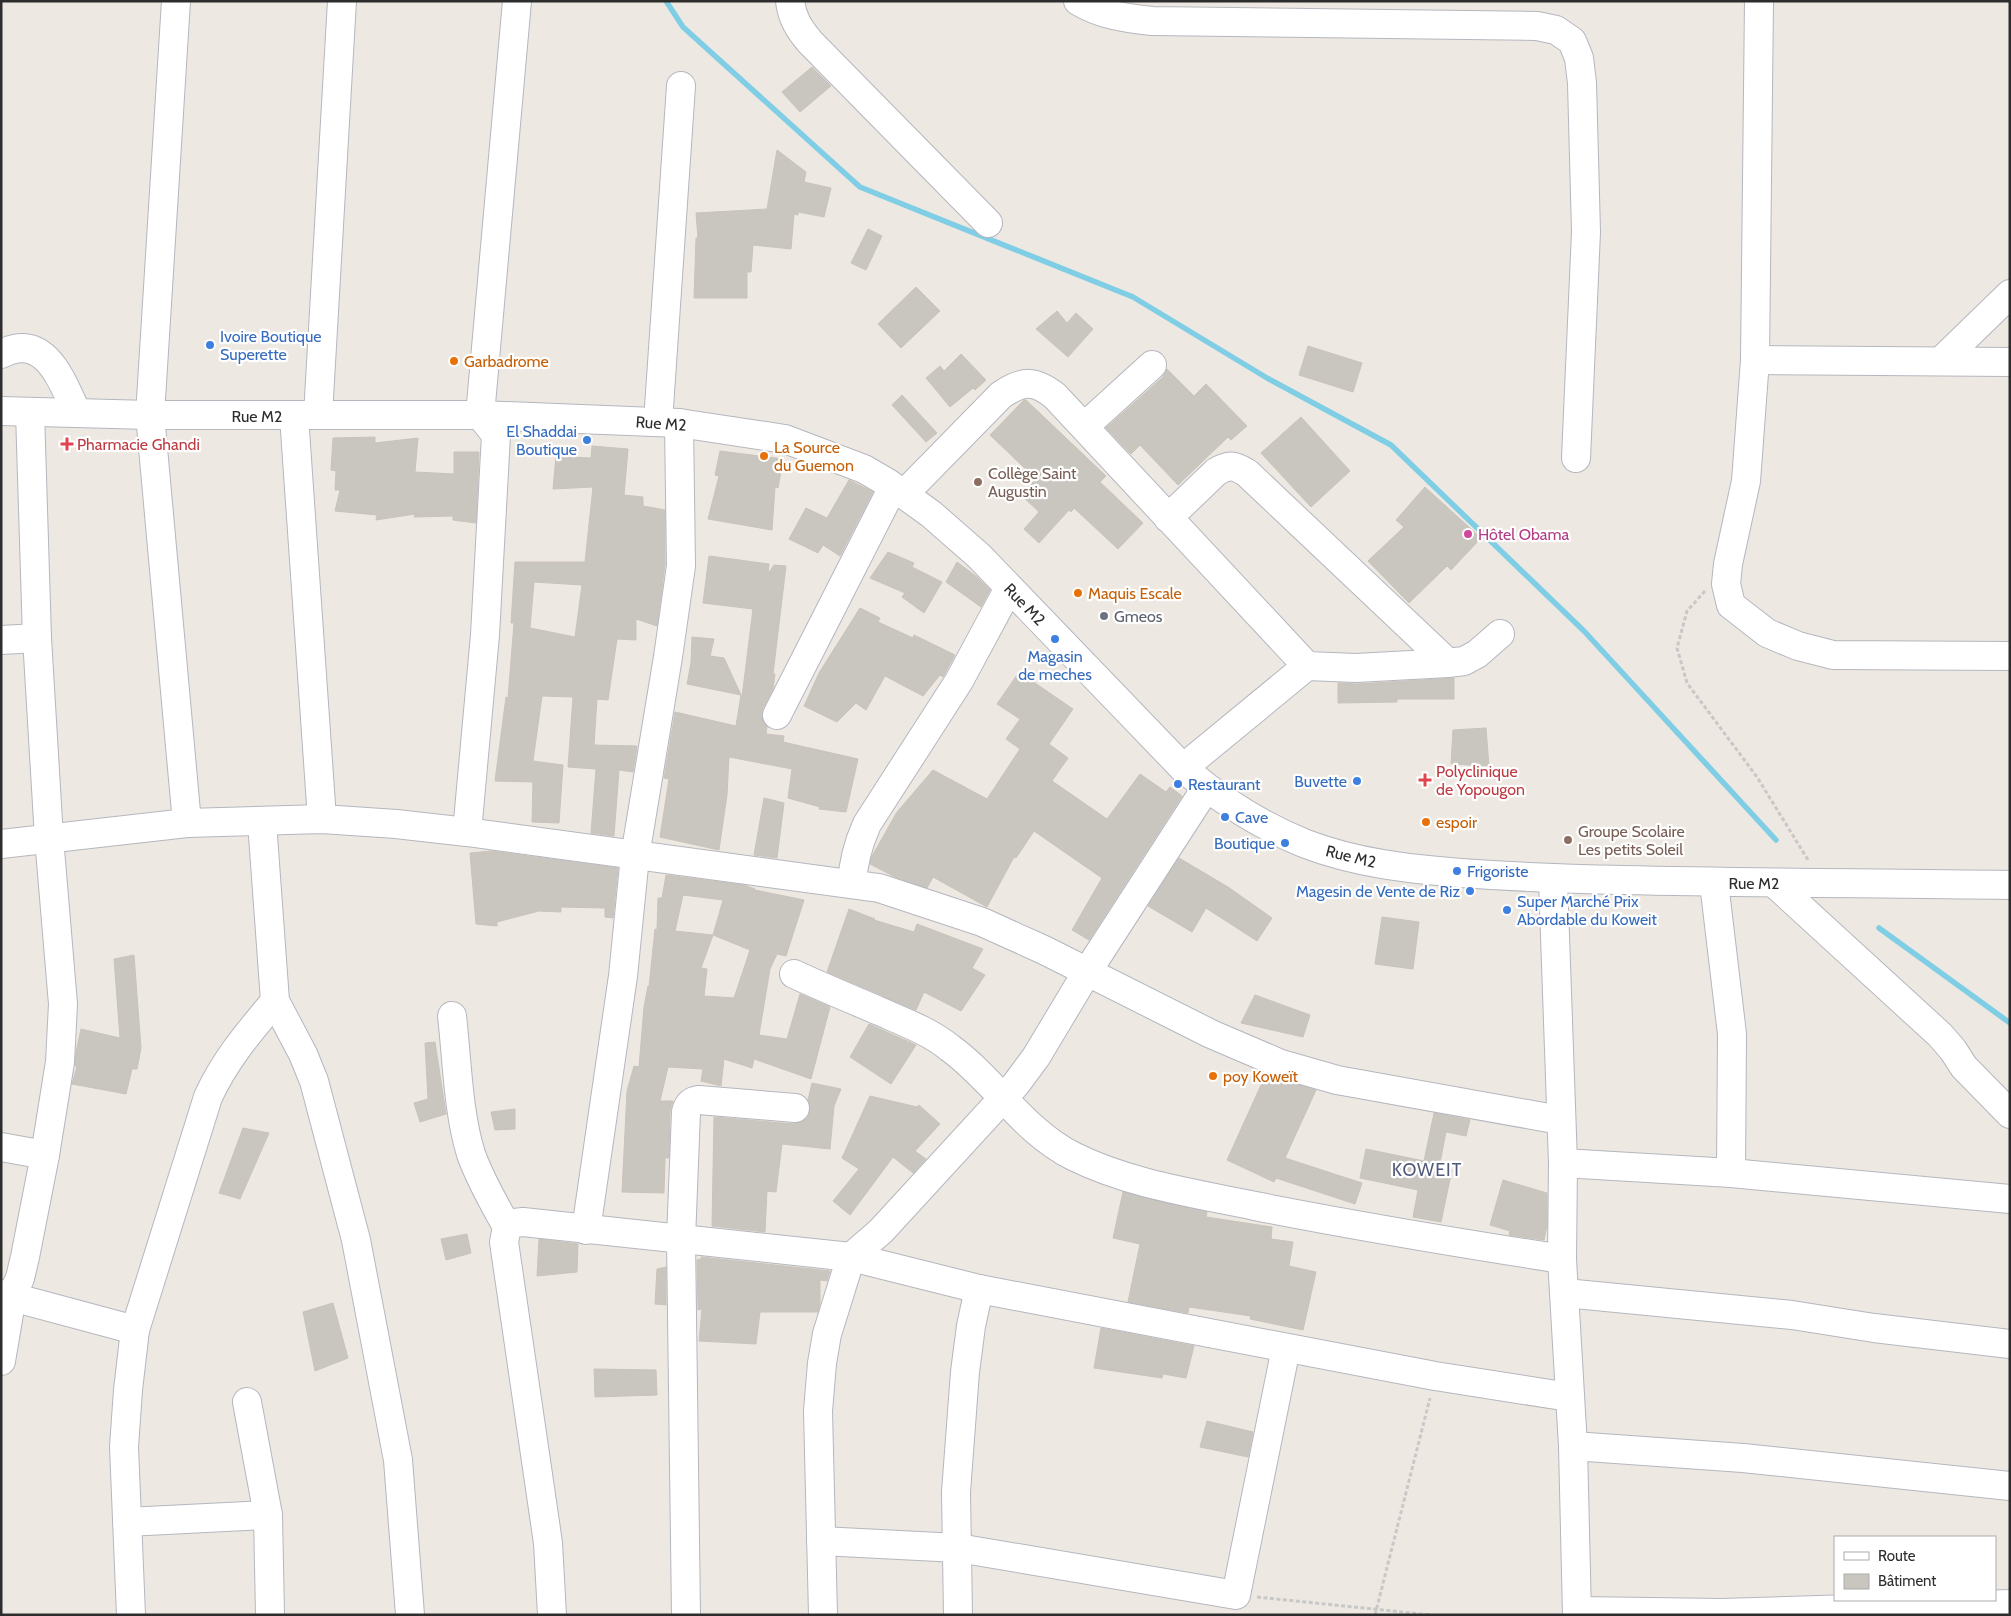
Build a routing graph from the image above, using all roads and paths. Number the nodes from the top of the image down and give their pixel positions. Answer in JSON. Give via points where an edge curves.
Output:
{"nodes":[{"id":1,"x":176,"y":1,"type":"edge"},
{"id":2,"x":342,"y":1,"type":"edge"},
{"id":3,"x":517,"y":1,"type":"edge"},
{"id":4,"x":790,"y":1,"type":"edge"},
{"id":5,"x":1078,"y":1,"type":"edge"},
{"id":6,"x":1759,"y":1,"type":"edge"},
{"id":7,"x":681,"y":86,"type":"dead end"},
{"id":8,"x":988,"y":223,"type":"dead end"},
{"id":9,"x":2010,"y":294,"type":"edge"},
{"id":10,"x":1,"y":354,"type":"edge"},
{"id":11,"x":1755,"y":360,"type":"junction"},
{"id":12,"x":1941,"y":361,"type":"junction"},
{"id":13,"x":2010,"y":362,"type":"edge"},
{"id":14,"x":1152,"y":366,"type":"dead end"},
{"id":15,"x":1,"y":411,"type":"edge"},
{"id":16,"x":30,"y":412,"type":"junction"},
{"id":17,"x":77,"y":412,"type":"junction"},
{"id":18,"x":480,"y":414,"type":"junction"},
{"id":19,"x":150,"y":415,"type":"junction"},
{"id":20,"x":306,"y":416,"type":"junction"},
{"id":21,"x":669,"y":423,"type":"junction"},
{"id":22,"x":1085,"y":426,"type":"junction"},
{"id":23,"x":1576,"y":458,"type":"dead end"},
{"id":24,"x":898,"y":490,"type":"junction"},
{"id":25,"x":1168,"y":518,"type":"junction"},
{"id":26,"x":1728,"y":564,"type":"junction"},
{"id":27,"x":1009,"y":588,"type":"junction"},
{"id":28,"x":1500,"y":634,"type":"dead end"},
{"id":29,"x":37,"y":638,"type":"junction"},
{"id":30,"x":1,"y":640,"type":"edge"},
{"id":31,"x":2010,"y":656,"type":"edge"},
{"id":32,"x":1448,"y":663,"type":"junction"},
{"id":33,"x":1308,"y":666,"type":"junction"},
{"id":34,"x":777,"y":715,"type":"dead end"},
{"id":35,"x":1183,"y":768,"type":"junction"},
{"id":36,"x":1206,"y":788,"type":"junction"},
{"id":37,"x":322,"y":819,"type":"junction"},
{"id":38,"x":262,"y":822,"type":"junction"},
{"id":39,"x":187,"y":823,"type":"junction"},
{"id":40,"x":468,"y":832,"type":"junction"},
{"id":41,"x":48,"y":838,"type":"junction"},
{"id":42,"x":1,"y":844,"type":"edge"},
{"id":43,"x":635,"y":856,"type":"junction"},
{"id":44,"x":1553,"y":879,"type":"junction"},
{"id":45,"x":1714,"y":883,"type":"junction"},
{"id":46,"x":1774,"y":883,"type":"junction"},
{"id":47,"x":852,"y":884,"type":"junction"},
{"id":48,"x":1823,"y":884,"type":"junction"},
{"id":49,"x":2010,"y":885,"type":"edge"},
{"id":50,"x":1086,"y":972,"type":"junction"},
{"id":51,"x":794,"y":974,"type":"dead end"},
{"id":52,"x":276,"y":1001,"type":"junction"},
{"id":53,"x":452,"y":1016,"type":"dead end"},
{"id":54,"x":1004,"y":1097,"type":"junction"},
{"id":55,"x":795,"y":1108,"type":"dead end"},
{"id":56,"x":2010,"y":1114,"type":"edge"},
{"id":57,"x":1560,"y":1120,"type":"junction"},
{"id":58,"x":1,"y":1147,"type":"edge"},
{"id":59,"x":46,"y":1155,"type":"junction"},
{"id":60,"x":1563,"y":1163,"type":"junction"},
{"id":61,"x":1731,"y":1173,"type":"junction"},
{"id":62,"x":2010,"y":1199,"type":"edge"},
{"id":63,"x":507,"y":1227,"type":"junction"},
{"id":64,"x":586,"y":1230,"type":"junction"},
{"id":65,"x":681,"y":1239,"type":"junction"},
{"id":66,"x":851,"y":1257,"type":"junction"},
{"id":67,"x":1562,"y":1259,"type":"junction"},
{"id":68,"x":979,"y":1289,"type":"junction"},
{"id":69,"x":1565,"y":1293,"type":"junction"},
{"id":70,"x":7,"y":1295,"type":"edge"},
{"id":71,"x":135,"y":1330,"type":"junction"},
{"id":72,"x":2010,"y":1344,"type":"edge"},
{"id":73,"x":1286,"y":1348,"type":"junction"},
{"id":74,"x":1,"y":1361,"type":"edge"},
{"id":75,"x":1435,"y":1376,"type":"junction"},
{"id":76,"x":1569,"y":1396,"type":"junction"},
{"id":77,"x":247,"y":1402,"type":"dead end"},
{"id":78,"x":1572,"y":1446,"type":"junction"},
{"id":79,"x":2010,"y":1486,"type":"edge"},
{"id":80,"x":268,"y":1515,"type":"junction"},
{"id":81,"x":128,"y":1522,"type":"junction"},
{"id":82,"x":821,"y":1541,"type":"junction"},
{"id":83,"x":958,"y":1548,"type":"junction"},
{"id":84,"x":1236,"y":1595,"type":"junction"},
{"id":85,"x":2010,"y":1604,"type":"edge"},
{"id":86,"x":1376,"y":1609,"type":"junction"},
{"id":87,"x":1577,"y":1613,"type":"edge"},
{"id":88,"x":1722,"y":1614,"type":"edge"},
{"id":89,"x":131,"y":1615,"type":"edge"},
{"id":90,"x":270,"y":1615,"type":"edge"},
{"id":91,"x":410,"y":1615,"type":"edge"},
{"id":92,"x":552,"y":1615,"type":"edge"},
{"id":93,"x":686,"y":1615,"type":"edge"},
{"id":94,"x":823,"y":1615,"type":"edge"},
{"id":95,"x":958,"y":1615,"type":"edge"},
{"id":96,"x":1375,"y":1615,"type":"edge"},
{"id":97,"x":1431,"y":1615,"type":"edge"}],
"edges":[{"from":1,"to":19,"type":"street"},
{"from":2,"to":20,"type":"street"},
{"from":3,"to":18,"type":"street"},
{"from":4,"to":8,"type":"street","via":[[791,14],[810,42]]},
{"from":5,"to":23,"type":"street","via":[[1091,9],[1118,17],[1152,21],[1537,26],[1556,30],[1572,41],[1579,58],[1582,83],[1586,232]]},
{"from":6,"to":11,"type":"street"},
{"from":7,"to":21,"type":"street"},
{"from":9,"to":12,"type":"street"},
{"from":10,"to":17,"type":"street","via":[[11,349],[41,353],[55,367]]},
{"from":11,"to":12,"type":"street"},
{"from":11,"to":26,"type":"street","via":[[1746,481]]},
{"from":12,"to":13,"type":"street"},
{"from":14,"to":22,"type":"street"},
{"from":15,"to":16,"type":"street","name":"Rue M2"},
{"from":16,"to":17,"type":"street","name":"Rue M2"},
{"from":16,"to":29,"type":"street"},
{"from":17,"to":19,"type":"street","name":"Rue M2"},
{"from":18,"to":20,"type":"street","name":"Rue M2"},
{"from":18,"to":21,"type":"street","name":"Rue M2"},
{"from":18,"to":40,"type":"street","via":[[496,435],[485,635]]},
{"from":19,"to":20,"type":"street","name":"Rue M2"},
{"from":19,"to":39,"type":"street"},
{"from":20,"to":37,"type":"street"},
{"from":21,"to":24,"type":"street","name":"Rue M2","via":[[785,439],[864,469]]},
{"from":21,"to":43,"type":"street","via":[[681,566]]},
{"from":22,"to":24,"type":"street","via":[[1043,387],[1030,383],[1013,387]]},
{"from":22,"to":25,"type":"street"},
{"from":24,"to":27,"type":"street","name":"Rue M2","via":[[979,556]]},
{"from":24,"to":34,"type":"street"},
{"from":25,"to":32,"type":"street","via":[[1216,472],[1236,466]]},
{"from":25,"to":33,"type":"street"},
{"from":26,"to":31,"type":"street","via":[[1726,584],[1731,605],[1767,634],[1798,646],[1833,655]]},
{"from":26,"to":48,"type":"path","via":[[1687,611],[1677,648],[1688,683],[1757,777]]},
{"from":27,"to":35,"type":"street","name":"Rue M2"},
{"from":27,"to":47,"type":"street","via":[[959,681],[867,824],[857,844]]},
{"from":28,"to":32,"type":"street","via":[[1477,654],[1464,661]]},
{"from":29,"to":30,"type":"street"},
{"from":29,"to":41,"type":"street"},
{"from":32,"to":33,"type":"street","via":[[1356,668]]},
{"from":33,"to":35,"type":"street"},
{"from":35,"to":36,"type":"street","name":"Rue M2"},
{"from":36,"to":44,"type":"street","name":"Rue M2","via":[[1277,831],[1362,860],[1414,869]]},
{"from":36,"to":50,"type":"street"},
{"from":37,"to":38,"type":"street"},
{"from":37,"to":40,"type":"street"},
{"from":38,"to":39,"type":"street"},
{"from":38,"to":52,"type":"street"},
{"from":39,"to":41,"type":"street"},
{"from":40,"to":43,"type":"street"},
{"from":41,"to":42,"type":"street"},
{"from":41,"to":59,"type":"street","via":[[63,1028]]},
{"from":43,"to":47,"type":"street"},
{"from":43,"to":64,"type":"street","via":[[623,976]]},
{"from":44,"to":45,"type":"street","name":"Rue M2"},
{"from":44,"to":57,"type":"street"},
{"from":45,"to":46,"type":"street","name":"Rue M2"},
{"from":45,"to":61,"type":"street","via":[[1732,1034]]},
{"from":46,"to":48,"type":"street","name":"Rue M2"},
{"from":46,"to":56,"type":"street","via":[[1940,1034],[1964,1067]]},
{"from":47,"to":50,"type":"street","via":[[879,888],[982,922]]},
{"from":48,"to":49,"type":"street","name":"Rue M2"},
{"from":50,"to":54,"type":"street","via":[[1036,1057]]},
{"from":50,"to":57,"type":"street","via":[[1211,1034],[1281,1064],[1338,1080]]},
{"from":51,"to":54,"type":"street","via":[[926,1032],[950,1048]]},
{"from":52,"to":71,"type":"street","via":[[234,1051],[208,1097]]},
{"from":52,"to":91,"type":"street","via":[[314,1081],[356,1240],[398,1460]]},
{"from":53,"to":63,"type":"street","via":[[470,1152],[478,1174]]},
{"from":54,"to":66,"type":"street","via":[[881,1232]]},
{"from":54,"to":67,"type":"street","via":[[1045,1139],[1119,1176],[1335,1221]]},
{"from":55,"to":65,"type":"street","via":[[699,1100],[688,1105]]},
{"from":57,"to":60,"type":"street"},
{"from":58,"to":59,"type":"street"},
{"from":59,"to":70,"type":"street","via":[[20,1278]]},
{"from":60,"to":61,"type":"street"},
{"from":60,"to":67,"type":"street"},
{"from":61,"to":62,"type":"street"},
{"from":63,"to":64,"type":"street","via":[[522,1222]]},
{"from":63,"to":92,"type":"street","via":[[504,1242],[548,1543]]},
{"from":64,"to":65,"type":"street"},
{"from":65,"to":66,"type":"street"},
{"from":65,"to":93,"type":"street"},
{"from":66,"to":68,"type":"street"},
{"from":66,"to":82,"type":"street","via":[[827,1334],[822,1363],[818,1411]]},
{"from":67,"to":69,"type":"street"},
{"from":68,"to":73,"type":"street"},
{"from":68,"to":83,"type":"street","via":[[971,1326],[960,1419],[956,1492]]},
{"from":69,"to":72,"type":"street","via":[[1792,1315]]},
{"from":69,"to":76,"type":"street"},
{"from":70,"to":71,"type":"street"},
{"from":70,"to":74,"type":"street"},
{"from":71,"to":81,"type":"street","via":[[124,1446]]},
{"from":73,"to":75,"type":"street"},
{"from":73,"to":84,"type":"street"},
{"from":75,"to":76,"type":"street"},
{"from":75,"to":86,"type":"path"},
{"from":76,"to":78,"type":"street"},
{"from":77,"to":80,"type":"street"},
{"from":78,"to":79,"type":"street","via":[[1743,1458]]},
{"from":78,"to":87,"type":"street"},
{"from":80,"to":81,"type":"street"},
{"from":80,"to":90,"type":"street"},
{"from":81,"to":89,"type":"street"},
{"from":82,"to":83,"type":"street"},
{"from":82,"to":94,"type":"street"},
{"from":83,"to":84,"type":"street"},
{"from":83,"to":95,"type":"street"},
{"from":84,"to":86,"type":"path"},
{"from":85,"to":88,"type":"street"},
{"from":86,"to":96,"type":"path"},
{"from":86,"to":97,"type":"path"},
{"from":87,"to":88,"type":"street"}]}
